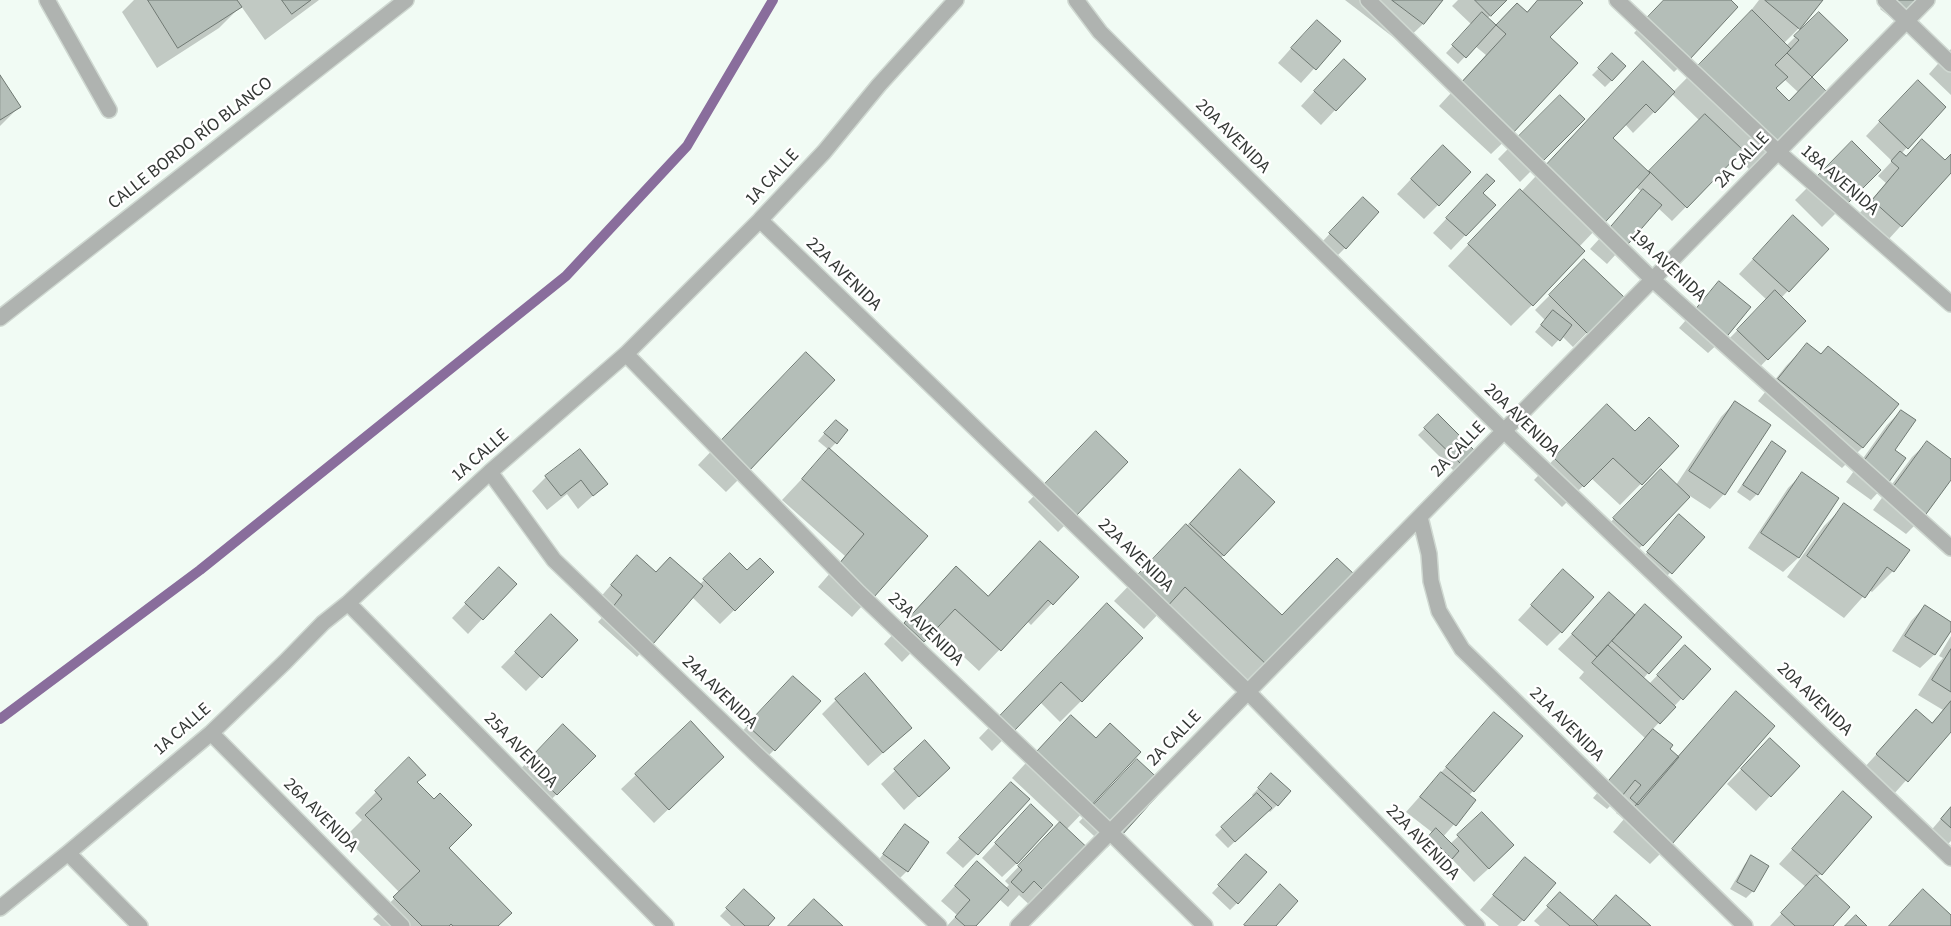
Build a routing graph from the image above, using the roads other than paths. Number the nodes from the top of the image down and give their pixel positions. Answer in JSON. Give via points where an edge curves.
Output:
{"nodes":[{"id":1,"x":406,"y":0,"type":"edge"},
{"id":2,"x":956,"y":0,"type":"edge"},
{"id":3,"x":1076,"y":0,"type":"edge"},
{"id":4,"x":1368,"y":0,"type":"edge"},
{"id":5,"x":1617,"y":0,"type":"edge"},
{"id":6,"x":1885,"y":0,"type":"edge"},
{"id":7,"x":1927,"y":0,"type":"edge"},
{"id":8,"x":50,"y":1,"type":"edge"},
{"id":9,"x":1906,"y":21,"type":"junction"},
{"id":10,"x":1951,"y":64,"type":"edge"},
{"id":11,"x":109,"y":110,"type":"dead end"},
{"id":12,"x":1778,"y":152,"type":"junction"},
{"id":13,"x":760,"y":220,"type":"junction"},
{"id":14,"x":1653,"y":280,"type":"junction"},
{"id":15,"x":1951,"y":304,"type":"edge"},
{"id":16,"x":0,"y":318,"type":"edge"},
{"id":17,"x":626,"y":354,"type":"junction"},
{"id":18,"x":1504,"y":431,"type":"junction"},
{"id":19,"x":490,"y":472,"type":"junction"},
{"id":20,"x":1420,"y":517,"type":"junction"},
{"id":21,"x":1951,"y":548,"type":"edge"},
{"id":22,"x":348,"y":602,"type":"junction"},
{"id":23,"x":1248,"y":692,"type":"junction"},
{"id":24,"x":211,"y":733,"type":"junction"},
{"id":25,"x":1110,"y":832,"type":"junction"},
{"id":26,"x":68,"y":853,"type":"junction"},
{"id":27,"x":1951,"y":858,"type":"edge"},
{"id":28,"x":0,"y":908,"type":"edge"},
{"id":29,"x":140,"y":926,"type":"edge"},
{"id":30,"x":402,"y":926,"type":"edge"},
{"id":31,"x":666,"y":926,"type":"edge"},
{"id":32,"x":939,"y":926,"type":"edge"},
{"id":33,"x":1018,"y":926,"type":"edge"},
{"id":34,"x":1205,"y":926,"type":"edge"},
{"id":35,"x":1477,"y":926,"type":"edge"},
{"id":36,"x":1746,"y":926,"type":"edge"}],
"edges":[{"from":1,"to":16,"type":"street","name":"CALLE BORDO RÍO BLANCO"},
{"from":2,"to":13,"type":"street","name":"1A CALLE","via":[[824,152]]},
{"from":3,"to":18,"type":"street","name":"20A AVENIDA","via":[[1100,32],[1144,77]]},
{"from":4,"to":14,"type":"street","name":"19A AVENIDA"},
{"from":5,"to":12,"type":"street","name":"18A AVENIDA"},
{"from":6,"to":9,"type":"street"},
{"from":7,"to":9,"type":"street","name":"2A CALLE"},
{"from":8,"to":11,"type":"street"},
{"from":9,"to":10,"type":"street"},
{"from":9,"to":12,"type":"street","name":"2A CALLE"},
{"from":12,"to":14,"type":"street","name":"2A CALLE"},
{"from":12,"to":15,"type":"street","name":"18A AVENIDA"},
{"from":13,"to":17,"type":"street","name":"1A CALLE"},
{"from":13,"to":23,"type":"street","name":"22A AVENIDA"},
{"from":14,"to":18,"type":"street","name":"2A CALLE"},
{"from":14,"to":21,"type":"street","name":"19A AVENIDA"},
{"from":17,"to":19,"type":"street","name":"1A CALLE"},
{"from":17,"to":25,"type":"street","name":"23A AVENIDA","via":[[859,593]]},
{"from":18,"to":20,"type":"street","name":"2A CALLE"},
{"from":18,"to":27,"type":"street","name":"20A AVENIDA"},
{"from":19,"to":22,"type":"street","name":"1A CALLE"},
{"from":19,"to":32,"type":"street","name":"24A AVENIDA","via":[[554,560]]},
{"from":20,"to":23,"type":"street","name":"2A CALLE"},
{"from":20,"to":36,"type":"street","name":"21A AVENIDA","via":[[1439,610],[1462,649]]},
{"from":22,"to":24,"type":"street","name":"1A CALLE"},
{"from":22,"to":31,"type":"street","name":"25A AVENIDA"},
{"from":23,"to":25,"type":"street","name":"2A CALLE"},
{"from":23,"to":35,"type":"street","name":"22A AVENIDA"},
{"from":24,"to":26,"type":"street","name":"1A CALLE"},
{"from":24,"to":30,"type":"street","name":"26A AVENIDA"},
{"from":25,"to":33,"type":"street","name":"2A CALLE"},
{"from":25,"to":34,"type":"street","name":"23A AVENIDA"},
{"from":26,"to":28,"type":"street","name":"1A CALLE"},
{"from":26,"to":29,"type":"street"}]}
